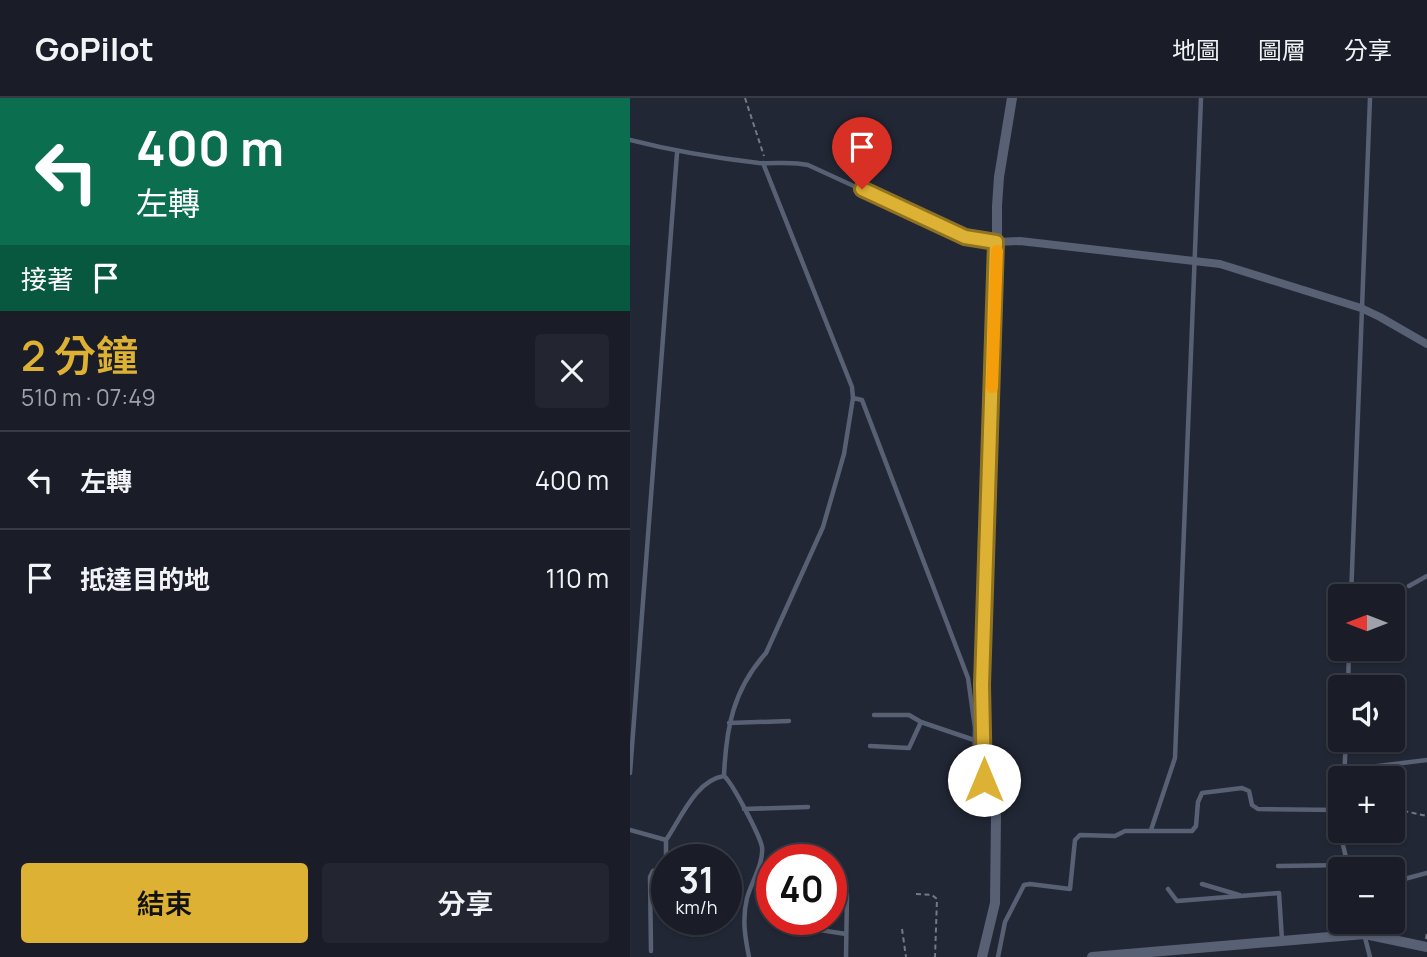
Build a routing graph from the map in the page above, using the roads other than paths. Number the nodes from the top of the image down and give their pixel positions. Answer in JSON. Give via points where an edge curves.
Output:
{"nodes":[{"id":1,"x":1012,"y":98,"type":"edge"},
{"id":2,"x":1201,"y":98,"type":"edge"},
{"id":3,"x":1370,"y":98,"type":"edge"},
{"id":4,"x":630,"y":140,"type":"edge"},
{"id":5,"x":677,"y":153,"type":"junction"},
{"id":6,"x":763,"y":163,"type":"junction"},
{"id":7,"x":996,"y":242,"type":"junction"},
{"id":8,"x":1195,"y":261,"type":"junction"},
{"id":9,"x":1361,"y":309,"type":"junction"},
{"id":10,"x":1427,"y":344,"type":"edge"},
{"id":11,"x":853,"y":398,"type":"junction"},
{"id":12,"x":1427,"y":576,"type":"edge"},
{"id":13,"x":1351,"y":584,"type":"edge"},
{"id":14,"x":1409,"y":586,"type":"dead end"},
{"id":15,"x":874,"y":715,"type":"dead end"},
{"id":16,"x":789,"y":721,"type":"dead end"},
{"id":17,"x":921,"y":722,"type":"junction"},
{"id":18,"x":729,"y":723,"type":"junction"},
{"id":19,"x":979,"y":741,"type":"junction"},
{"id":20,"x":870,"y":746,"type":"dead end"},
{"id":21,"x":1427,"y":760,"type":"edge"},
{"id":22,"x":1378,"y":766,"type":"edge"},
{"id":23,"x":630,"y":773,"type":"edge"},
{"id":24,"x":724,"y":776,"type":"junction"},
{"id":25,"x":808,"y":807,"type":"dead end"},
{"id":26,"x":744,"y":809,"type":"junction"},
{"id":27,"x":1328,"y":809,"type":"edge"},
{"id":28,"x":630,"y":830,"type":"edge"},
{"id":29,"x":1151,"y":830,"type":"junction"},
{"id":30,"x":666,"y":841,"type":"junction"},
{"id":31,"x":1278,"y":866,"type":"dead end"},
{"id":32,"x":1328,"y":867,"type":"edge"},
{"id":33,"x":1427,"y":873,"type":"edge"},
{"id":34,"x":1405,"y":879,"type":"edge"},
{"id":35,"x":1202,"y":884,"type":"dead end"},
{"id":36,"x":1168,"y":888,"type":"dead end"},
{"id":37,"x":1243,"y":896,"type":"junction"},
{"id":38,"x":1365,"y":934,"type":"junction"},
{"id":39,"x":846,"y":935,"type":"edge"},
{"id":40,"x":1282,"y":941,"type":"junction"},
{"id":41,"x":1427,"y":947,"type":"edge"},
{"id":42,"x":651,"y":951,"type":"dead end"},
{"id":43,"x":749,"y":957,"type":"edge"},
{"id":44,"x":846,"y":957,"type":"edge"},
{"id":45,"x":982,"y":957,"type":"edge"},
{"id":46,"x":998,"y":957,"type":"edge"},
{"id":47,"x":1092,"y":957,"type":"edge"},
{"id":48,"x":1370,"y":957,"type":"edge"}],
"edges":[{"from":1,"to":7,"type":"street","via":[[999,177]]},
{"from":2,"to":8,"type":"lane"},
{"from":3,"to":9,"type":"lane"},
{"from":4,"to":5,"type":"lane"},
{"from":5,"to":6,"type":"lane"},
{"from":5,"to":23,"type":"lane"},
{"from":6,"to":7,"type":"lane","via":[[808,165],[965,237]]},
{"from":6,"to":11,"type":"lane"},
{"from":7,"to":8,"type":"street"},
{"from":7,"to":19,"type":"street"},
{"from":8,"to":9,"type":"street","via":[[1220,264]]},
{"from":8,"to":29,"type":"lane","via":[[1175,758]]},
{"from":9,"to":10,"type":"street"},
{"from":9,"to":13,"type":"lane"},
{"from":11,"to":18,"type":"lane","via":[[844,454],[823,527],[766,653],[738,693]]},
{"from":11,"to":19,"type":"lane","via":[[862,400],[968,678]]},
{"from":12,"to":14,"type":"lane"},
{"from":15,"to":17,"type":"lane","via":[[909,715]]},
{"from":16,"to":18,"type":"lane"},
{"from":17,"to":19,"type":"lane"},
{"from":17,"to":20,"type":"lane","via":[[909,748]]},
{"from":18,"to":24,"type":"lane"},
{"from":19,"to":45,"type":"street","via":[[985,785],[996,815],[995,904]]},
{"from":21,"to":22,"type":"lane"},
{"from":24,"to":26,"type":"lane"},
{"from":24,"to":30,"type":"lane","via":[[698,789]]},
{"from":25,"to":26,"type":"lane"},
{"from":26,"to":43,"type":"lane","via":[[762,846],[745,913]]},
{"from":27,"to":29,"type":"lane","via":[[1258,809],[1249,791],[1242,788],[1202,793],[1192,831]]},
{"from":28,"to":30,"type":"lane"},
{"from":29,"to":46,"type":"lane","via":[[1077,837],[1070,889],[1024,886],[1005,922]]},
{"from":30,"to":42,"type":"lane","via":[[666,865],[650,877]]},
{"from":31,"to":32,"type":"lane"},
{"from":33,"to":34,"type":"lane"},
{"from":35,"to":37,"type":"lane"},
{"from":36,"to":37,"type":"lane","via":[[1177,901]]},
{"from":37,"to":40,"type":"lane","via":[[1279,893]]},
{"from":38,"to":40,"type":"street"},
{"from":38,"to":41,"type":"street"},
{"from":38,"to":48,"type":"lane"},
{"from":39,"to":44,"type":"lane"},
{"from":40,"to":47,"type":"street"}]}
